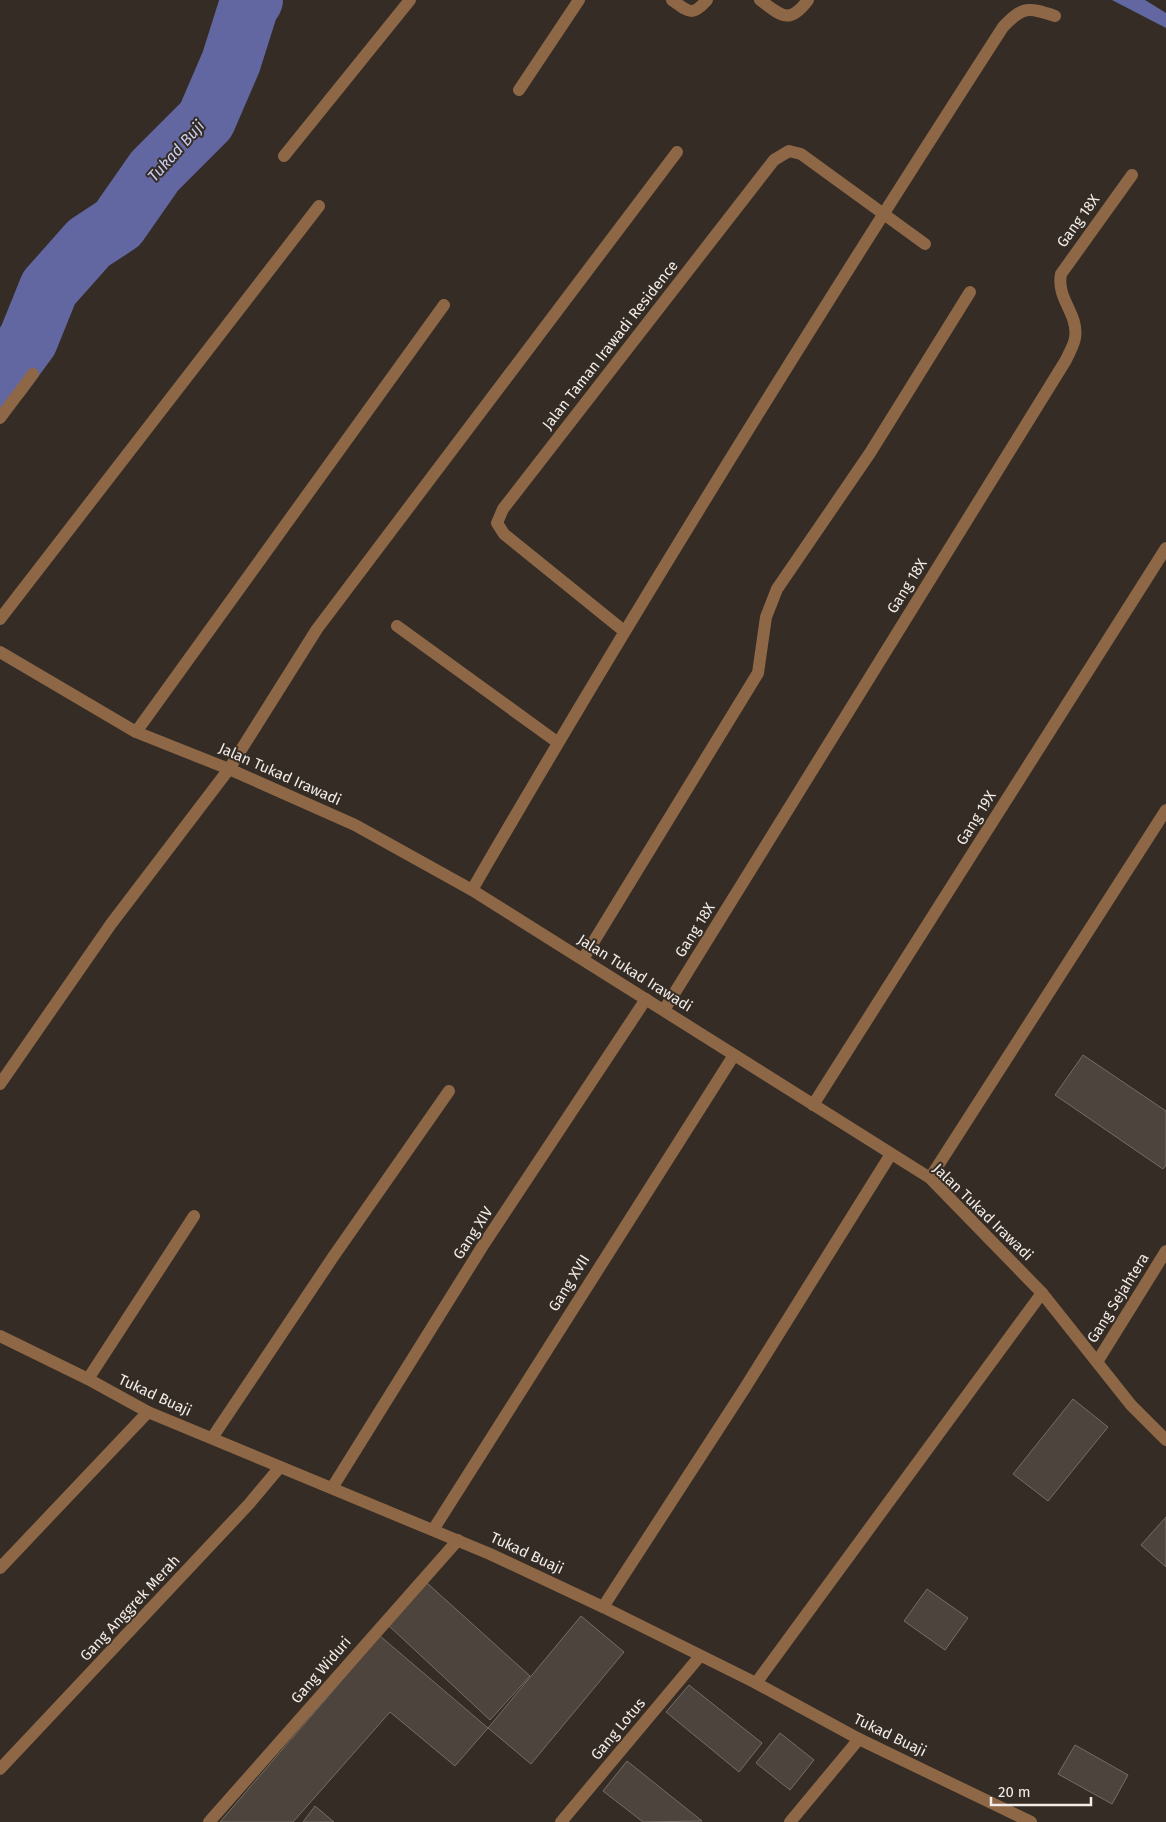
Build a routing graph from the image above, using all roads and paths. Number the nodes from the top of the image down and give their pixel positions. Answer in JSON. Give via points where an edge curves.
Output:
{"nodes":[{"id":1,"x":410,"y":0,"type":"edge"},
{"id":2,"x":580,"y":0,"type":"edge"},
{"id":3,"x":672,"y":0,"type":"edge"},
{"id":4,"x":707,"y":0,"type":"edge"},
{"id":5,"x":760,"y":0,"type":"edge"},
{"id":6,"x":808,"y":0,"type":"edge"},
{"id":7,"x":1055,"y":16,"type":"dead end"},
{"id":8,"x":519,"y":90,"type":"dead end"},
{"id":9,"x":677,"y":152,"type":"dead end"},
{"id":10,"x":284,"y":156,"type":"dead end"},
{"id":11,"x":1132,"y":175,"type":"dead end"},
{"id":12,"x":319,"y":206,"type":"dead end"},
{"id":13,"x":883,"y":214,"type":"junction"},
{"id":14,"x":924,"y":244,"type":"dead end"},
{"id":15,"x":970,"y":292,"type":"dead end"},
{"id":16,"x":444,"y":306,"type":"dead end"},
{"id":17,"x":33,"y":374,"type":"dead end"},
{"id":18,"x":0,"y":418,"type":"edge"},
{"id":19,"x":1166,"y":548,"type":"edge"},
{"id":20,"x":0,"y":619,"type":"edge"},
{"id":21,"x":397,"y":626,"type":"dead end"},
{"id":22,"x":624,"y":631,"type":"junction"},
{"id":23,"x":0,"y":652,"type":"edge"},
{"id":24,"x":136,"y":732,"type":"junction"},
{"id":25,"x":557,"y":742,"type":"junction"},
{"id":26,"x":229,"y":769,"type":"junction"},
{"id":27,"x":1166,"y":810,"type":"edge"},
{"id":28,"x":472,"y":890,"type":"junction"},
{"id":29,"x":583,"y":959,"type":"junction"},
{"id":30,"x":646,"y":999,"type":"junction"},
{"id":31,"x":664,"y":1010,"type":"junction"},
{"id":32,"x":734,"y":1056,"type":"junction"},
{"id":33,"x":0,"y":1084,"type":"edge"},
{"id":34,"x":449,"y":1091,"type":"dead end"},
{"id":35,"x":812,"y":1105,"type":"junction"},
{"id":36,"x":891,"y":1154,"type":"junction"},
{"id":37,"x":930,"y":1178,"type":"junction"},
{"id":38,"x":194,"y":1216,"type":"dead end"},
{"id":39,"x":1166,"y":1251,"type":"edge"},
{"id":40,"x":1042,"y":1293,"type":"junction"},
{"id":41,"x":1,"y":1338,"type":"edge"},
{"id":42,"x":1097,"y":1362,"type":"junction"},
{"id":43,"x":88,"y":1380,"type":"junction"},
{"id":44,"x":148,"y":1412,"type":"junction"},
{"id":45,"x":212,"y":1438,"type":"junction"},
{"id":46,"x":1166,"y":1440,"type":"edge"},
{"id":47,"x":280,"y":1467,"type":"junction"},
{"id":48,"x":332,"y":1488,"type":"junction"},
{"id":49,"x":433,"y":1530,"type":"junction"},
{"id":50,"x":458,"y":1540,"type":"junction"},
{"id":51,"x":0,"y":1568,"type":"edge"},
{"id":52,"x":603,"y":1607,"type":"junction"},
{"id":53,"x":700,"y":1656,"type":"junction"},
{"id":54,"x":756,"y":1683,"type":"junction"},
{"id":55,"x":859,"y":1739,"type":"junction"},
{"id":56,"x":0,"y":1769,"type":"edge"},
{"id":57,"x":209,"y":1822,"type":"edge"},
{"id":58,"x":561,"y":1822,"type":"edge"},
{"id":59,"x":790,"y":1822,"type":"edge"},
{"id":60,"x":1031,"y":1822,"type":"edge"}],
"edges":[{"from":1,"to":10,"type":"street"},
{"from":2,"to":8,"type":"street"},
{"from":3,"to":4,"type":"street","via":[[693,12]]},
{"from":5,"to":6,"type":"street","via":[[782,16],[790,17]]},
{"from":7,"to":13,"type":"street","via":[[1033,9],[1018,12],[1003,27]]},
{"from":9,"to":26,"type":"street","via":[[317,629]]},
{"from":11,"to":31,"type":"street","name":"Gang 18X","via":[[1061,274],[1058,285],[1075,327],[1075,339],[1066,360]]},
{"from":12,"to":20,"type":"street"},
{"from":13,"to":14,"type":"street","name":"Jalan Taman Irawadi Residence"},
{"from":13,"to":22,"type":"street"},
{"from":13,"to":22,"type":"street","name":"Jalan Taman Irawadi Residence","via":[[801,154],[789,151],[774,160],[503,509],[497,523],[504,534]]},
{"from":15,"to":29,"type":"street","via":[[870,453],[778,589],[766,617],[758,673]]},
{"from":16,"to":24,"type":"street"},
{"from":17,"to":18,"type":"street"},
{"from":19,"to":35,"type":"street","name":"Gang 19X"},
{"from":21,"to":25,"type":"street"},
{"from":22,"to":25,"type":"street"},
{"from":23,"to":24,"type":"street","name":"Jalan Tukad Irawadi"},
{"from":24,"to":26,"type":"street","name":"Jalan Tukad Irawadi"},
{"from":25,"to":28,"type":"street"},
{"from":26,"to":28,"type":"street","name":"Jalan Tukad Irawadi","via":[[355,825]]},
{"from":26,"to":33,"type":"street","via":[[111,924]]},
{"from":27,"to":37,"type":"street"},
{"from":28,"to":29,"type":"street","name":"Jalan Tukad Irawadi"},
{"from":29,"to":30,"type":"street","name":"Jalan Tukad Irawadi"},
{"from":30,"to":31,"type":"street","name":"Jalan Tukad Irawadi"},
{"from":30,"to":48,"type":"street","name":"Gang XIV","via":[[482,1247]]},
{"from":31,"to":32,"type":"street","name":"Jalan Tukad Irawadi"},
{"from":32,"to":35,"type":"street","name":"Jalan Tukad Irawadi"},
{"from":32,"to":49,"type":"street","name":"Gang XVII"},
{"from":34,"to":45,"type":"street"},
{"from":35,"to":36,"type":"street","name":"Jalan Tukad Irawadi"},
{"from":36,"to":37,"type":"street","name":"Jalan Tukad Irawadi"},
{"from":36,"to":52,"type":"street"},
{"from":37,"to":40,"type":"street","name":"Jalan Tukad Irawadi"},
{"from":38,"to":43,"type":"street"},
{"from":39,"to":42,"type":"street","name":"Gang Sejahtera"},
{"from":40,"to":42,"type":"street","name":"Jalan Tukad Irawadi"},
{"from":40,"to":54,"type":"street"},
{"from":41,"to":43,"type":"street","name":"Tukad Buaji"},
{"from":42,"to":46,"type":"street","name":"Jalan Tukad Irawadi","via":[[1131,1405]]},
{"from":43,"to":44,"type":"street","name":"Tukad Buaji"},
{"from":44,"to":45,"type":"street","name":"Tukad Buaji"},
{"from":44,"to":51,"type":"street"},
{"from":45,"to":47,"type":"street","name":"Tukad Buaji"},
{"from":47,"to":48,"type":"street","name":"Tukad Buaji"},
{"from":47,"to":56,"type":"street","name":"Gang Anggrek Merah"},
{"from":48,"to":49,"type":"street","name":"Tukad Buaji"},
{"from":49,"to":50,"type":"street","name":"Tukad Buaji"},
{"from":50,"to":52,"type":"street","name":"Tukad Buaji"},
{"from":50,"to":57,"type":"street","name":"Gang Widuri"},
{"from":52,"to":53,"type":"street","name":"Tukad Buaji"},
{"from":53,"to":54,"type":"street","name":"Tukad Buaji"},
{"from":53,"to":58,"type":"street","name":"Gang Lotus"},
{"from":54,"to":55,"type":"street","name":"Tukad Buaji"},
{"from":55,"to":59,"type":"street"},
{"from":55,"to":60,"type":"street","name":"Tukad Buaji"}]}
